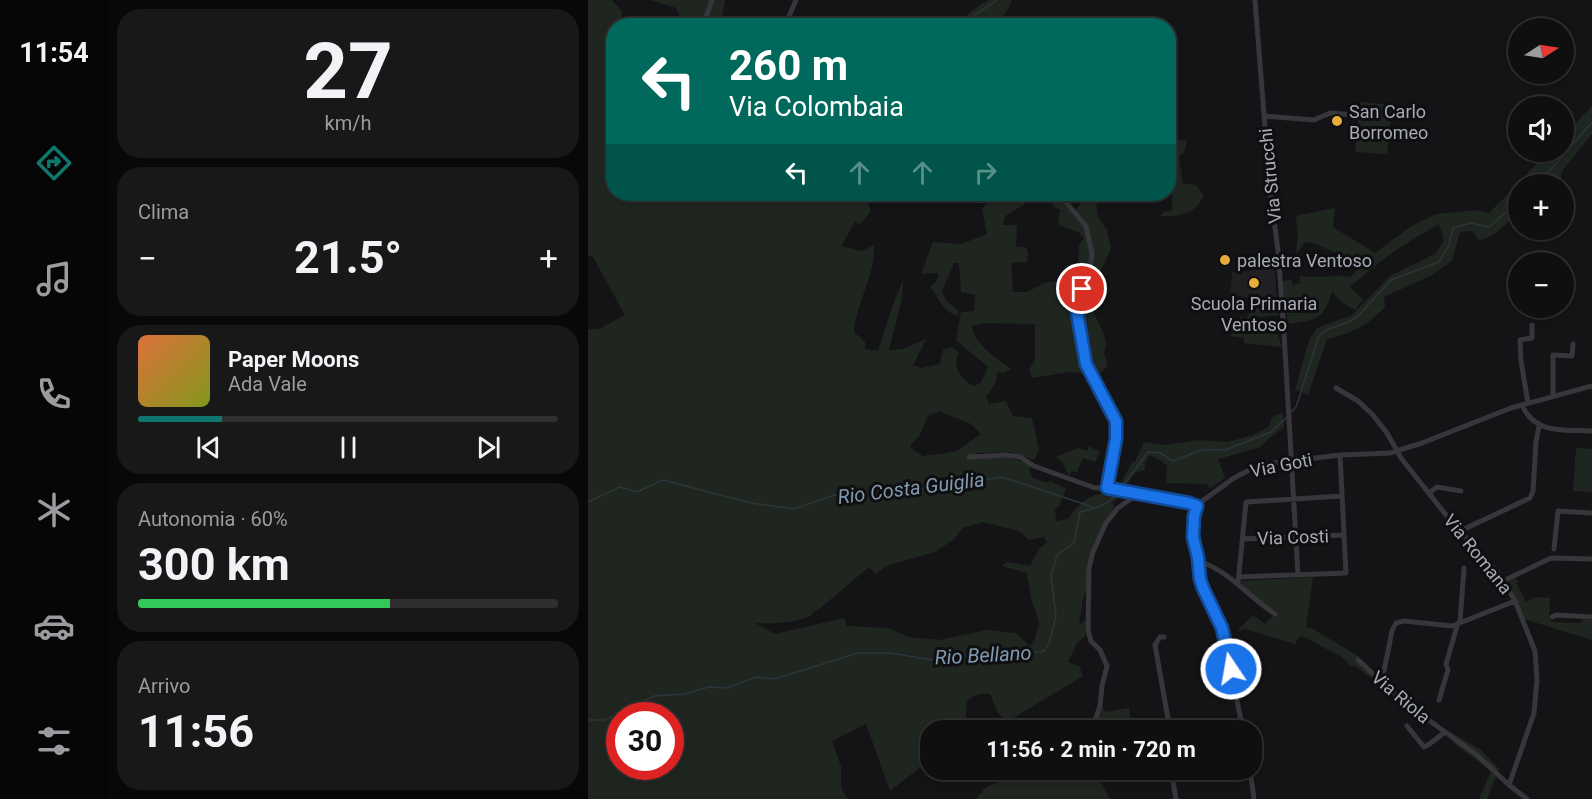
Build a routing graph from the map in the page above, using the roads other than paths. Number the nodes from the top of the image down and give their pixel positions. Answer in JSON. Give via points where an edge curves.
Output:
{"nodes":[{"id":1,"x":712,"y":0,"type":"edge"},
{"id":2,"x":796,"y":0,"type":"edge"},
{"id":3,"x":1255,"y":0,"type":"edge"},
{"id":4,"x":706,"y":18,"type":"edge"},
{"id":5,"x":788,"y":18,"type":"edge"},
{"id":6,"x":1355,"y":115,"type":"dead end"},
{"id":7,"x":1264,"y":116,"type":"junction"},
{"id":8,"x":1065,"y":201,"type":"edge"},
{"id":9,"x":1533,"y":325,"type":"dead end"},
{"id":10,"x":1572,"y":344,"type":"dead end"},
{"id":11,"x":1592,"y":386,"type":"edge"},
{"id":12,"x":1336,"y":388,"type":"dead end"},
{"id":13,"x":1553,"y":396,"type":"junction"},
{"id":14,"x":1525,"y":404,"type":"junction"},
{"id":15,"x":1539,"y":426,"type":"junction"},
{"id":16,"x":1592,"y":430,"type":"edge"},
{"id":17,"x":1396,"y":451,"type":"junction"},
{"id":18,"x":1340,"y":455,"type":"junction"},
{"id":19,"x":969,"y":457,"type":"dead end"},
{"id":20,"x":1291,"y":461,"type":"junction"},
{"id":21,"x":1107,"y":488,"type":"junction"},
{"id":22,"x":1461,"y":491,"type":"dead end"},
{"id":23,"x":1429,"y":493,"type":"junction"},
{"id":24,"x":1342,"y":496,"type":"junction"},
{"id":25,"x":1153,"y":497,"type":"junction"},
{"id":26,"x":1293,"y":499,"type":"junction"},
{"id":27,"x":1197,"y":506,"type":"junction"},
{"id":28,"x":1592,"y":513,"type":"edge"},
{"id":29,"x":1460,"y":531,"type":"junction"},
{"id":30,"x":1344,"y":535,"type":"junction"},
{"id":31,"x":1295,"y":537,"type":"junction"},
{"id":32,"x":1242,"y":539,"type":"junction"},
{"id":33,"x":1554,"y":549,"type":"dead end"},
{"id":34,"x":1592,"y":559,"type":"edge"},
{"id":35,"x":1199,"y":561,"type":"junction"},
{"id":36,"x":1464,"y":568,"type":"dead end"},
{"id":37,"x":1298,"y":575,"type":"junction"},
{"id":38,"x":1238,"y":580,"type":"junction"},
{"id":39,"x":1503,"y":581,"type":"junction"},
{"id":40,"x":1515,"y":600,"type":"junction"},
{"id":41,"x":1275,"y":614,"type":"dead end"},
{"id":42,"x":1552,"y":617,"type":"dead end"},
{"id":43,"x":1592,"y":617,"type":"edge"},
{"id":44,"x":1459,"y":623,"type":"junction"},
{"id":45,"x":1164,"y":637,"type":"dead end"},
{"id":46,"x":1358,"y":660,"type":"dead end"},
{"id":47,"x":1382,"y":681,"type":"junction"},
{"id":48,"x":1439,"y":700,"type":"dead end"},
{"id":49,"x":1095,"y":720,"type":"dead end"},
{"id":50,"x":1168,"y":720,"type":"edge"},
{"id":51,"x":1241,"y":720,"type":"edge"},
{"id":52,"x":1407,"y":726,"type":"dead end"},
{"id":53,"x":1444,"y":732,"type":"junction"},
{"id":54,"x":1173,"y":780,"type":"edge"},
{"id":55,"x":1251,"y":780,"type":"edge"},
{"id":56,"x":1509,"y":785,"type":"junction"},
{"id":57,"x":1176,"y":799,"type":"edge"},
{"id":58,"x":1254,"y":799,"type":"edge"},
{"id":59,"x":1527,"y":799,"type":"edge"}],
"edges":[{"from":1,"to":4,"type":"street"},
{"from":2,"to":5,"type":"street"},
{"from":3,"to":7,"type":"street","name":"Via Strucchi"},
{"from":6,"to":7,"type":"street","via":[[1330,113],[1314,120]]},
{"from":7,"to":20,"type":"street","name":"Via Strucchi"},
{"from":8,"to":21,"type":"street","via":[[1086,226],[1092,254],[1089,277],[1075,301],[1086,364],[1116,421]]},
{"from":9,"to":14,"type":"street","via":[[1532,338],[1520,340]]},
{"from":10,"to":13,"type":"street","via":[[1572,356],[1553,355]]},
{"from":11,"to":13,"type":"street","name":"Via Goti"},
{"from":12,"to":17,"type":"street","name":"Via Romana","via":[[1367,409]]},
{"from":13,"to":14,"type":"street","name":"Via Goti"},
{"from":14,"to":15,"type":"street","via":[[1529,417]]},
{"from":14,"to":17,"type":"street","name":"Via Goti"},
{"from":15,"to":16,"type":"street"},
{"from":15,"to":29,"type":"street","via":[[1530,498]]},
{"from":17,"to":18,"type":"street","name":"Via Goti"},
{"from":17,"to":23,"type":"street","name":"Via Romana"},
{"from":18,"to":20,"type":"street","name":"Via Goti"},
{"from":18,"to":24,"type":"street"},
{"from":19,"to":21,"type":"street","via":[[1020,457],[1072,481]]},
{"from":20,"to":26,"type":"street","name":"Via Strucchi"},
{"from":20,"to":27,"type":"street","name":"Via Goti","via":[[1249,469]]},
{"from":21,"to":25,"type":"street"},
{"from":22,"to":23,"type":"street","via":[[1437,487]]},
{"from":23,"to":29,"type":"street","name":"Via Romana"},
{"from":24,"to":26,"type":"street"},
{"from":24,"to":30,"type":"street"},
{"from":25,"to":27,"type":"street"},
{"from":25,"to":49,"type":"street","via":[[1132,498],[1118,508],[1106,523],[1093,552],[1088,630],[1107,666]]},
{"from":26,"to":31,"type":"street","name":"Via Strucchi"},
{"from":26,"to":32,"type":"street","via":[[1246,502]]},
{"from":27,"to":35,"type":"street","via":[[1193,537]]},
{"from":28,"to":33,"type":"street","via":[[1558,511]]},
{"from":29,"to":39,"type":"street","name":"Via Romana"},
{"from":30,"to":31,"type":"street","name":"Via Costi"},
{"from":30,"to":37,"type":"street","via":[[1346,573]]},
{"from":31,"to":32,"type":"street","name":"Via Costi"},
{"from":31,"to":37,"type":"street","name":"Via Strucchi"},
{"from":32,"to":38,"type":"street"},
{"from":34,"to":39,"type":"street","via":[[1551,558]]},
{"from":35,"to":38,"type":"street"},
{"from":35,"to":51,"type":"street","via":[[1203,588],[1222,628]]},
{"from":36,"to":44,"type":"street"},
{"from":37,"to":38,"type":"street"},
{"from":38,"to":41,"type":"street"},
{"from":39,"to":40,"type":"street","name":"Via Romana"},
{"from":40,"to":44,"type":"street"},
{"from":40,"to":56,"type":"street","name":"Via Romana","via":[[1535,651],[1536,680],[1534,713]]},
{"from":42,"to":43,"type":"street"},
{"from":44,"to":47,"type":"street","via":[[1396,623]]},
{"from":44,"to":48,"type":"street"},
{"from":45,"to":50,"type":"street","via":[[1155,645]]},
{"from":46,"to":47,"type":"street","name":"Via Riola"},
{"from":47,"to":53,"type":"street","name":"Via Riola"},
{"from":52,"to":53,"type":"street","name":"Via Riola","via":[[1424,747]]},
{"from":53,"to":56,"type":"street","name":"Via Riola","via":[[1477,755]]},
{"from":54,"to":57,"type":"street"},
{"from":55,"to":58,"type":"street"},
{"from":56,"to":59,"type":"street"}]}
